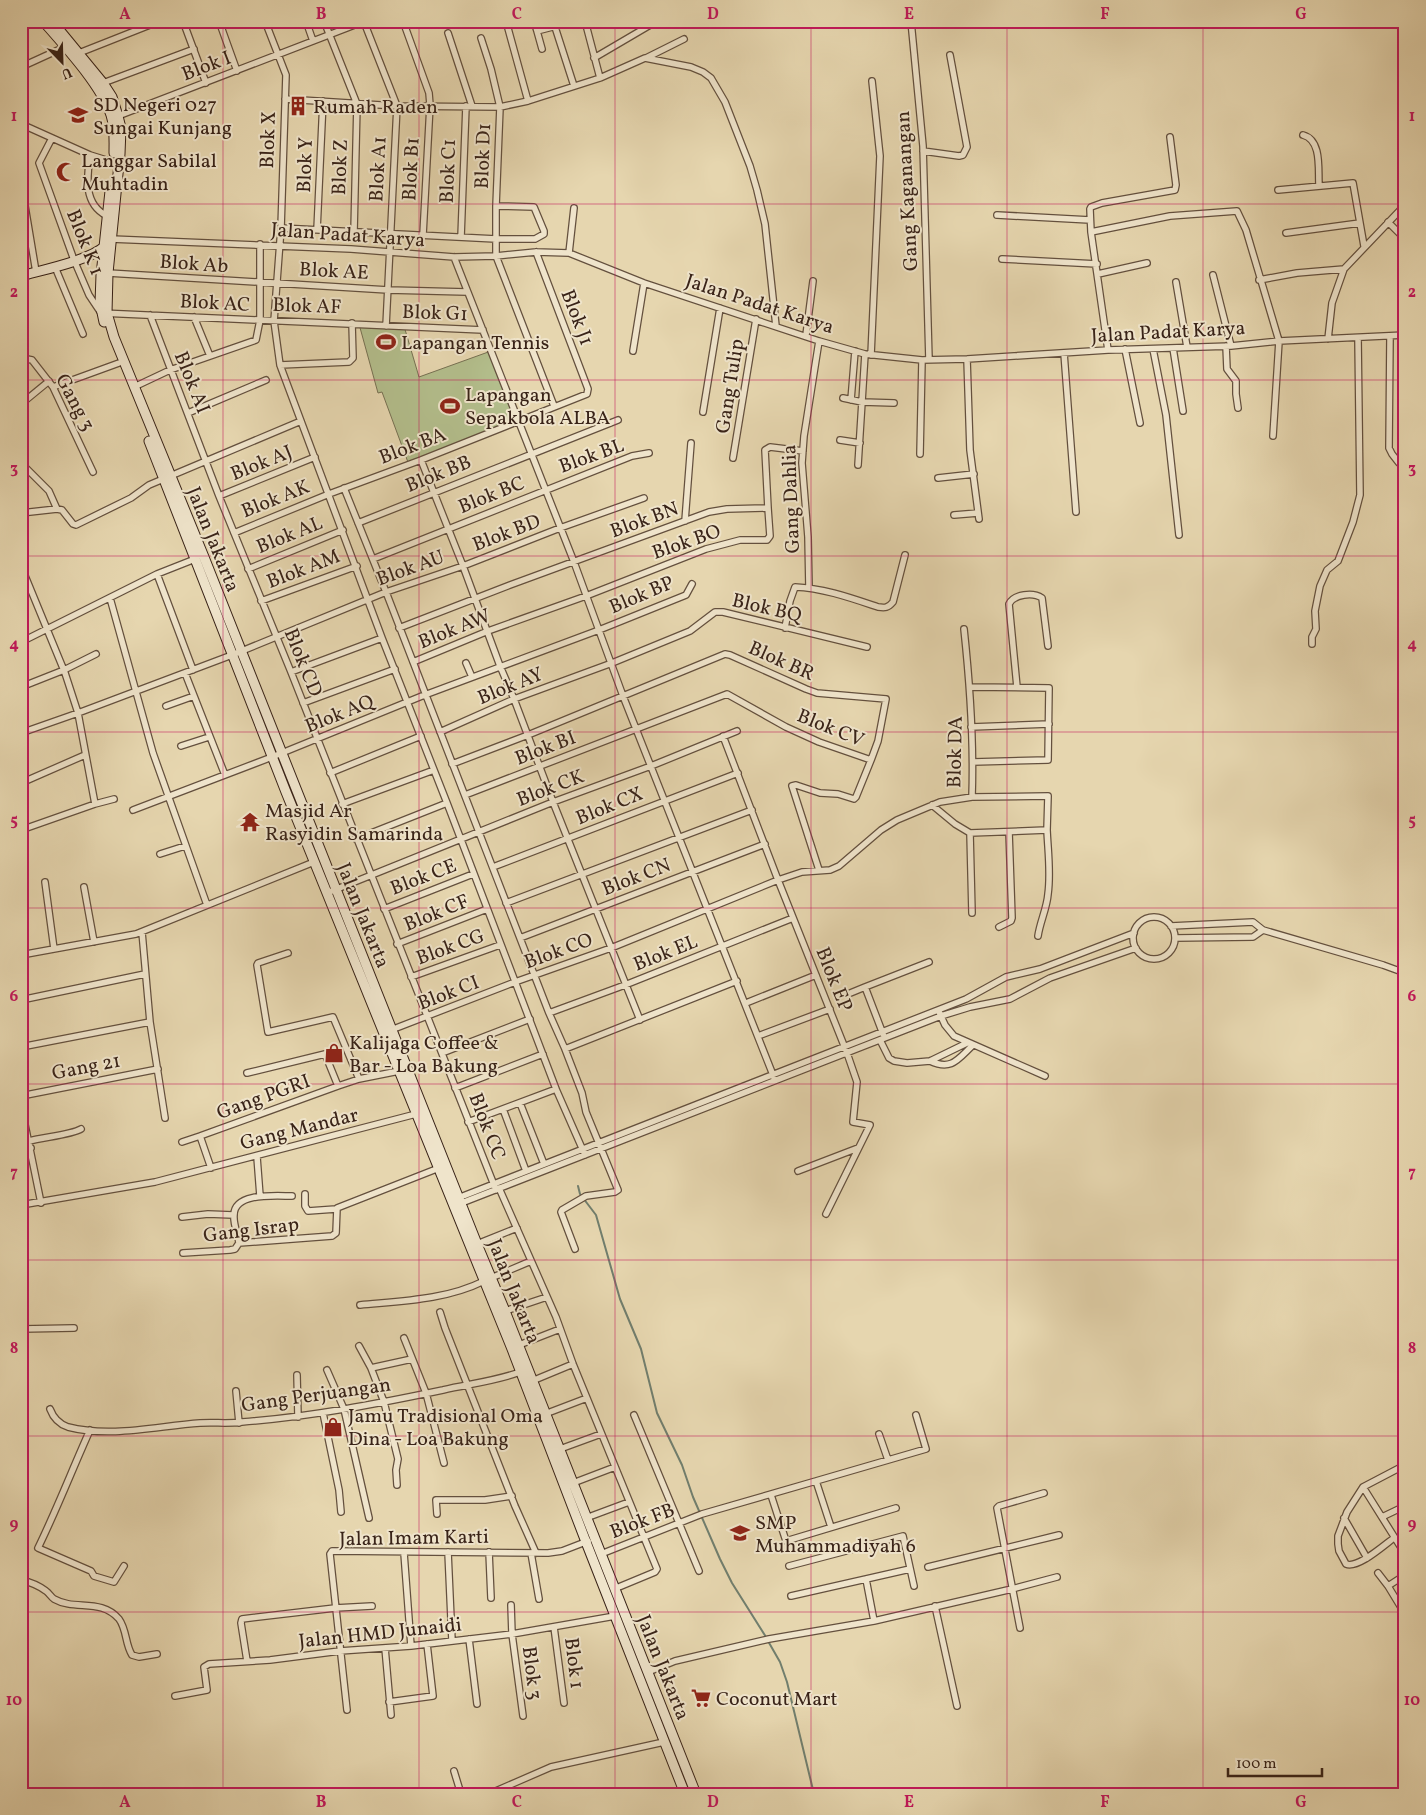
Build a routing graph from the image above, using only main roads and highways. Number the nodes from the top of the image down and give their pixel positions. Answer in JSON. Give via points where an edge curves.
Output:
{"nodes":[{"id":1,"x":51,"y":21,"type":"edge"},
{"id":2,"x":68,"y":45,"type":"junction"},
{"id":3,"x":116,"y":164,"type":"junction"},
{"id":4,"x":111,"y":239,"type":"junction"},
{"id":5,"x":104,"y":248,"type":"junction"},
{"id":6,"x":21,"y":276,"type":"edge"},
{"id":7,"x":104,"y":313,"type":"junction"},
{"id":8,"x":167,"y":478,"type":"junction"},
{"id":9,"x":236,"y":653,"type":"junction"},
{"id":10,"x":331,"y":891,"type":"junction"},
{"id":11,"x":388,"y":1032,"type":"junction"},
{"id":12,"x":456,"y":1202,"type":"junction"},
{"id":13,"x":488,"y":1280,"type":"junction"},
{"id":14,"x":590,"y":1540,"type":"junction"},
{"id":15,"x":685,"y":1794,"type":"edge"},
{"id":16,"x":696,"y":1794,"type":"edge"}],
"edges":[{"from":1,"to":2,"type":"main road","name":"Jalan Jakarta"},
{"from":2,"to":3,"type":"main road","name":"Jalan Jakarta","via":[[105,101],[114,129]]},
{"from":2,"to":3,"type":"main road","name":"Jalan Jakarta","via":[[79,53],[112,97],[120,128]]},
{"from":3,"to":4,"type":"main road","name":"Jalan Jakarta"},
{"from":3,"to":5,"type":"main road","name":"Jalan Jakarta"},
{"from":4,"to":5,"type":"main road"},
{"from":4,"to":7,"type":"main road","name":"Jalan Jakarta"},
{"from":5,"to":6,"type":"main road","via":[[55,268]]},
{"from":5,"to":7,"type":"main road","name":"Jalan Jakarta","via":[[101,275]]},
{"from":7,"to":8,"type":"main road","name":"Jalan Jakarta"},
{"from":7,"to":8,"type":"main road","name":"Jalan Jakarta","via":[[107,334]]},
{"from":8,"to":9,"type":"main road","name":"Jalan Jakarta"},
{"from":8,"to":9,"type":"main road","name":"Jalan Jakarta","via":[[195,560]]},
{"from":9,"to":10,"type":"main road","name":"Jalan Jakarta","via":[[282,754]]},
{"from":9,"to":10,"type":"main road","name":"Jalan Jakarta","via":[[272,757],[314,862]]},
{"from":10,"to":11,"type":"main road","name":"Jalan Jakarta"},
{"from":11,"to":12,"type":"main road","name":"Jalan Jakarta"},
{"from":11,"to":12,"type":"main road","name":"Jalan Jakarta","via":[[416,1114]]},
{"from":12,"to":13,"type":"main road","name":"Jalan Jakarta"},
{"from":12,"to":13,"type":"main road","name":"Jalan Jakarta","via":[[477,1244]]},
{"from":13,"to":14,"type":"main road","name":"Jalan Jakarta","via":[[520,1372]]},
{"from":13,"to":14,"type":"main road","name":"Jalan Jakarta","via":[[505,1311],[560,1449],[586,1518]]},
{"from":14,"to":15,"type":"main road","name":"Jalan Jakarta"},
{"from":14,"to":16,"type":"main road","name":"Jalan Jakarta","via":[[601,1554]]}]}
